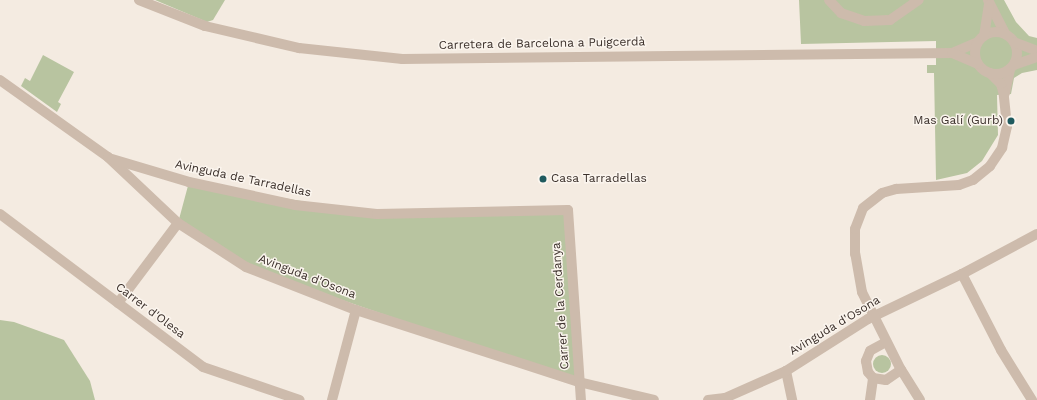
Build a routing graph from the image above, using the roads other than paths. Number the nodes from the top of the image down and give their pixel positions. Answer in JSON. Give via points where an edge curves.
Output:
{"nodes":[{"id":1,"x":139,"y":0,"type":"edge"},
{"id":2,"x":829,"y":0,"type":"edge"},
{"id":3,"x":919,"y":0,"type":"edge"},
{"id":4,"x":988,"y":1,"type":"edge"},
{"id":5,"x":1005,"y":34,"type":"junction"},
{"id":6,"x":981,"y":39,"type":"junction"},
{"id":7,"x":1014,"y":42,"type":"junction"},
{"id":8,"x":1037,"y":51,"type":"edge"},
{"id":9,"x":952,"y":53,"type":"junction"},
{"id":10,"x":1037,"y":57,"type":"edge"},
{"id":11,"x":978,"y":64,"type":"junction"},
{"id":12,"x":1012,"y":67,"type":"junction"},
{"id":13,"x":990,"y":73,"type":"junction"},
{"id":14,"x":0,"y":80,"type":"edge"},
{"id":15,"x":1004,"y":95,"type":"junction"},
{"id":16,"x":108,"y":157,"type":"junction"},
{"id":17,"x":568,"y":210,"type":"joint"},
{"id":18,"x":0,"y":214,"type":"edge"},
{"id":19,"x":178,"y":224,"type":"junction"},
{"id":20,"x":1037,"y":234,"type":"edge"},
{"id":21,"x":962,"y":274,"type":"junction"},
{"id":22,"x":118,"y":303,"type":"junction"},
{"id":23,"x":356,"y":310,"type":"junction"},
{"id":24,"x":874,"y":316,"type":"junction"},
{"id":25,"x":886,"y":342,"type":"junction"},
{"id":26,"x":901,"y":370,"type":"junction"},
{"id":27,"x":786,"y":371,"type":"junction"},
{"id":28,"x":873,"y":378,"type":"junction"},
{"id":29,"x":579,"y":382,"type":"junction"},
{"id":30,"x":300,"y":400,"type":"edge"},
{"id":31,"x":332,"y":400,"type":"edge"},
{"id":32,"x":581,"y":400,"type":"edge"},
{"id":33,"x":654,"y":400,"type":"edge"},
{"id":34,"x":708,"y":400,"type":"edge"},
{"id":35,"x":792,"y":400,"type":"edge"},
{"id":36,"x":870,"y":400,"type":"edge"},
{"id":37,"x":920,"y":400,"type":"edge"},
{"id":38,"x":1032,"y":400,"type":"edge"}],
"edges":[{"from":1,"to":9,"type":"street","name":"Carretera de Barcelona a Puigcerdà","via":[[206,26],[291,46],[402,59]]},
{"from":2,"to":3,"type":"street","via":[[841,13],[864,21],[890,20]]},
{"from":4,"to":5,"type":"street"},
{"from":4,"to":6,"type":"street","via":[[989,16]]},
{"from":5,"to":6,"type":"street","via":[[994,32]]},
{"from":5,"to":7,"type":"street"},
{"from":6,"to":9,"type":"street","name":"Carretera de Barcelona a Puigcerdà"},
{"from":6,"to":11,"type":"street","via":[[975,54]]},
{"from":7,"to":8,"type":"street"},
{"from":7,"to":12,"type":"street","via":[[1017,53]]},
{"from":9,"to":11,"type":"street","name":"Carretera de Barcelona a Puigcerdà"},
{"from":10,"to":12,"type":"street"},
{"from":11,"to":13,"type":"street"},
{"from":12,"to":13,"type":"street","via":[[1001,74]]},
{"from":12,"to":15,"type":"street"},
{"from":13,"to":15,"type":"street","via":[[1001,84]]},
{"from":14,"to":16,"type":"street","name":"Avinguda d'Osona"},
{"from":15,"to":24,"type":"street","via":[[1007,126],[1004,141],[994,162],[983,173],[974,180],[947,188],[888,191],[877,196],[863,208],[855,229],[855,254],[862,292]]},
{"from":16,"to":17,"type":"street","name":"Avinguda de Tarradellas","via":[[166,177],[295,205],[377,214]]},
{"from":16,"to":19,"type":"street","name":"Avinguda d'Osona"},
{"from":17,"to":29,"type":"street","name":"Carrer de la Cerdanya"},
{"from":18,"to":22,"type":"street","name":"Carrer d'Olesa"},
{"from":19,"to":22,"type":"street"},
{"from":19,"to":23,"type":"street","name":"Avinguda d'Osona","via":[[246,267]]},
{"from":20,"to":21,"type":"street","name":"Avinguda d'Osona"},
{"from":21,"to":24,"type":"street","name":"Avinguda d'Osona"},
{"from":21,"to":38,"type":"street","via":[[997,344]]},
{"from":22,"to":30,"type":"street","name":"Carrer d'Olesa","via":[[203,367]]},
{"from":23,"to":29,"type":"street","name":"Avinguda d'Osona"},
{"from":23,"to":31,"type":"street"},
{"from":24,"to":25,"type":"street"},
{"from":24,"to":27,"type":"street","name":"Avinguda d'Osona"},
{"from":25,"to":26,"type":"street"},
{"from":25,"to":28,"type":"street","via":[[868,355],[866,366]]},
{"from":26,"to":28,"type":"street","via":[[886,380]]},
{"from":26,"to":37,"type":"street"},
{"from":27,"to":34,"type":"street","name":"Avinguda d'Osona","via":[[725,398]]},
{"from":27,"to":35,"type":"street"},
{"from":28,"to":36,"type":"street"},
{"from":29,"to":32,"type":"street","name":"Carrer de la Cerdanya"},
{"from":29,"to":33,"type":"street","name":"Avinguda d'Osona"}]}
